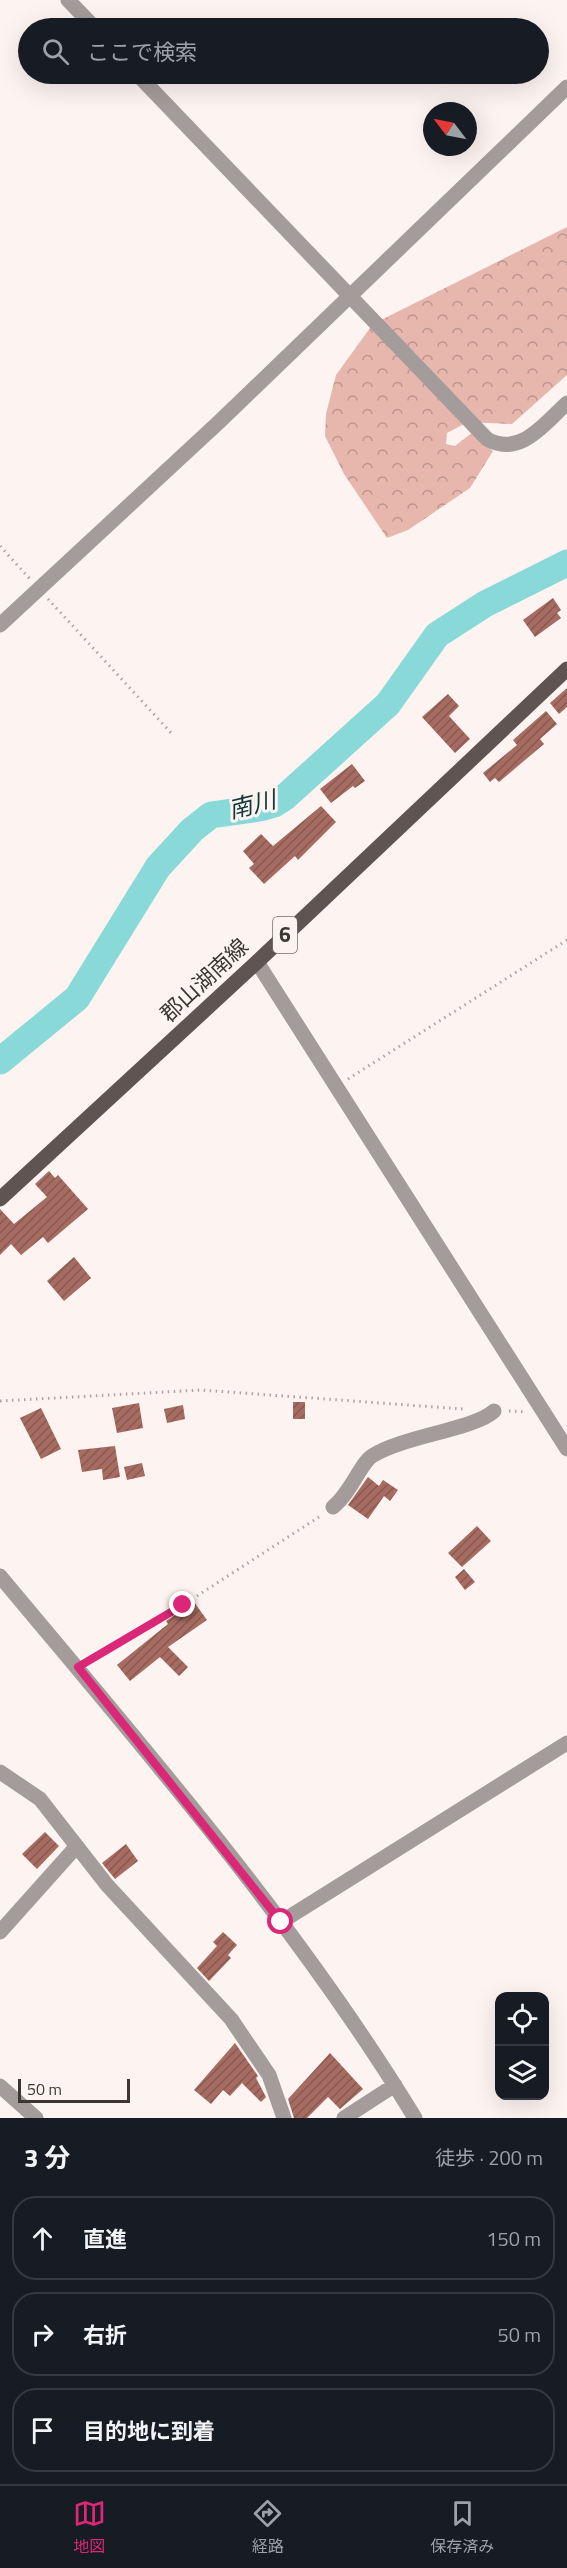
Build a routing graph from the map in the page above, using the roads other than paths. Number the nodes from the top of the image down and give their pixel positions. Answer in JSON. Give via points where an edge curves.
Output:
{"nodes":[{"id":1,"x":68,"y":0,"type":"edge"},
{"id":2,"x":85,"y":18,"type":"edge"},
{"id":3,"x":147,"y":84,"type":"edge"},
{"id":4,"x":567,"y":87,"type":"edge"},
{"id":5,"x":348,"y":295,"type":"junction"},
{"id":6,"x":567,"y":403,"type":"edge"},
{"id":7,"x":0,"y":625,"type":"edge"},
{"id":8,"x":567,"y":669,"type":"edge"},
{"id":9,"x":257,"y":962,"type":"junction"},
{"id":10,"x":0,"y":1199,"type":"edge"},
{"id":11,"x":494,"y":1411,"type":"road end"},
{"id":12,"x":567,"y":1449,"type":"edge"},
{"id":13,"x":333,"y":1507,"type":"road end"},
{"id":14,"x":0,"y":1575,"type":"edge"},
{"id":15,"x":567,"y":1743,"type":"edge"},
{"id":16,"x":0,"y":1772,"type":"edge"},
{"id":17,"x":76,"y":1847,"type":"junction"},
{"id":18,"x":281,"y":1922,"type":"junction"},
{"id":19,"x":0,"y":1932,"type":"edge"},
{"id":20,"x":395,"y":2085,"type":"junction"},
{"id":21,"x":0,"y":2086,"type":"edge"},
{"id":22,"x":36,"y":2118,"type":"edge"},
{"id":23,"x":284,"y":2118,"type":"edge"},
{"id":24,"x":344,"y":2118,"type":"edge"},
{"id":25,"x":415,"y":2118,"type":"edge"}],
"edges":[{"from":1,"to":2,"type":"street"},
{"from":3,"to":5,"type":"street"},
{"from":4,"to":5,"type":"street"},
{"from":5,"to":6,"type":"street","via":[[492,442],[509,445],[526,440]]},
{"from":5,"to":7,"type":"street","via":[[219,422]]},
{"from":8,"to":9,"type":"main road","name":"郡山湖南線","number":"6"},
{"from":9,"to":10,"type":"main road","name":"郡山湖南線","number":"6"},
{"from":9,"to":12,"type":"street"},
{"from":11,"to":13,"type":"street","via":[[483,1418],[409,1439],[370,1457],[347,1494]]},
{"from":14,"to":18,"type":"street"},
{"from":15,"to":18,"type":"street"},
{"from":16,"to":17,"type":"street","via":[[40,1799]]},
{"from":17,"to":19,"type":"street"},
{"from":17,"to":23,"type":"street","via":[[148,1933],[231,2019],[269,2075]]},
{"from":18,"to":20,"type":"street"},
{"from":20,"to":24,"type":"street"},
{"from":20,"to":25,"type":"street"},
{"from":21,"to":22,"type":"street"}]}
